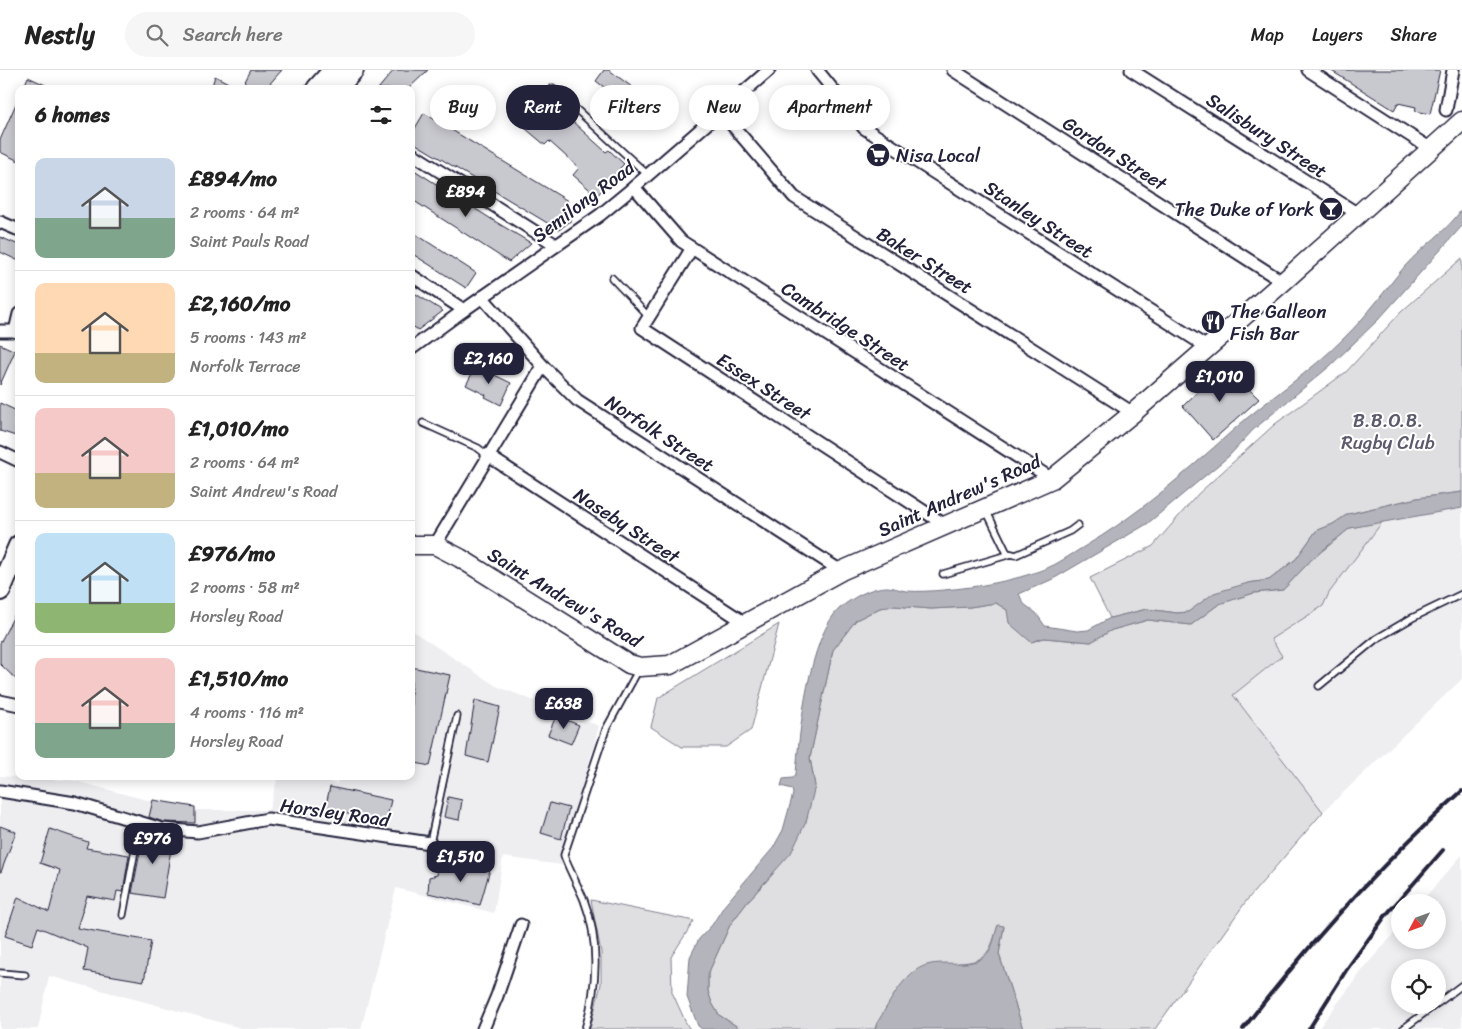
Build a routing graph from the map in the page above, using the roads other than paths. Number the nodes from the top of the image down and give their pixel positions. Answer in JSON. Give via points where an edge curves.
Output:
{"nodes":[{"id":1,"x":334,"y":70,"type":"edge"},
{"id":2,"x":353,"y":70,"type":"edge"},
{"id":3,"x":768,"y":70,"type":"edge"},
{"id":4,"x":817,"y":70,"type":"edge"},
{"id":5,"x":953,"y":70,"type":"edge"},
{"id":6,"x":1131,"y":70,"type":"edge"},
{"id":7,"x":1308,"y":70,"type":"edge"},
{"id":8,"x":1452,"y":70,"type":"edge"},
{"id":9,"x":321,"y":85,"type":"edge"},
{"id":10,"x":340,"y":85,"type":"edge"},
{"id":11,"x":751,"y":85,"type":"edge"},
{"id":12,"x":1446,"y":110,"type":"dead end"},
{"id":13,"x":580,"y":113,"type":"edge"},
{"id":14,"x":1462,"y":121,"type":"edge"},
{"id":15,"x":700,"y":130,"type":"edge"},
{"id":16,"x":736,"y":130,"type":"edge"},
{"id":17,"x":1431,"y":148,"type":"junction"},
{"id":18,"x":415,"y":156,"type":"edge"},
{"id":19,"x":647,"y":174,"type":"junction"},
{"id":20,"x":634,"y":188,"type":"junction"},
{"id":21,"x":1358,"y":214,"type":"junction"},
{"id":22,"x":0,"y":222,"type":"edge"},
{"id":23,"x":15,"y":228,"type":"edge"},
{"id":24,"x":556,"y":245,"type":"junction"},
{"id":25,"x":692,"y":248,"type":"junction"},
{"id":26,"x":415,"y":278,"type":"edge"},
{"id":27,"x":612,"y":278,"type":"dead end"},
{"id":28,"x":1284,"y":282,"type":"junction"},
{"id":29,"x":482,"y":297,"type":"junction"},
{"id":30,"x":464,"y":310,"type":"junction"},
{"id":31,"x":649,"y":317,"type":"junction"},
{"id":32,"x":0,"y":331,"type":"edge"},
{"id":33,"x":15,"y":332,"type":"edge"},
{"id":34,"x":415,"y":346,"type":"edge"},
{"id":35,"x":1207,"y":347,"type":"junction"},
{"id":36,"x":543,"y":366,"type":"junction"},
{"id":37,"x":1132,"y":413,"type":"junction"},
{"id":38,"x":423,"y":423,"type":"dead end"},
{"id":39,"x":0,"y":452,"type":"edge"},
{"id":40,"x":487,"y":455,"type":"junction"},
{"id":41,"x":15,"y":459,"type":"edge"},
{"id":42,"x":1052,"y":479,"type":"junction"},
{"id":43,"x":985,"y":508,"type":"junction"},
{"id":44,"x":945,"y":525,"type":"junction"},
{"id":45,"x":1078,"y":525,"type":"dead end"},
{"id":46,"x":415,"y":545,"type":"edge"},
{"id":47,"x":435,"y":545,"type":"junction"},
{"id":48,"x":1011,"y":554,"type":"junction"},
{"id":49,"x":15,"y":560,"type":"edge"},
{"id":50,"x":841,"y":571,"type":"junction"},
{"id":51,"x":943,"y":574,"type":"dead end"},
{"id":52,"x":8,"y":584,"type":"edge"},
{"id":53,"x":1462,"y":594,"type":"edge"},
{"id":54,"x":747,"y":624,"type":"junction"},
{"id":55,"x":640,"y":667,"type":"junction"},
{"id":56,"x":1319,"y":686,"type":"dead end"},
{"id":57,"x":0,"y":701,"type":"edge"},
{"id":58,"x":15,"y":705,"type":"edge"},
{"id":59,"x":457,"y":716,"type":"dead end"},
{"id":60,"x":0,"y":791,"type":"edge"},
{"id":61,"x":140,"y":823,"type":"junction"},
{"id":62,"x":430,"y":843,"type":"joint"},
{"id":63,"x":123,"y":915,"type":"dead end"},
{"id":64,"x":521,"y":925,"type":"dead end"},
{"id":65,"x":0,"y":973,"type":"edge"},
{"id":66,"x":25,"y":975,"type":"dead end"},
{"id":67,"x":1462,"y":985,"type":"edge"},
{"id":68,"x":1446,"y":997,"type":"edge"},
{"id":69,"x":1423,"y":1014,"type":"edge"},
{"id":70,"x":482,"y":1029,"type":"edge"},
{"id":71,"x":585,"y":1029,"type":"edge"},
{"id":72,"x":1403,"y":1029,"type":"edge"}],
"edges":[{"from":1,"to":9,"type":"highway"},
{"from":2,"to":10,"type":"highway"},
{"from":3,"to":11,"type":"street","name":"Semilong Road"},
{"from":4,"to":35,"type":"street","name":"Stanley Street","via":[[864,128]]},
{"from":5,"to":28,"type":"street","name":"Gordon Street"},
{"from":6,"to":21,"type":"street","name":"Salisbury Street"},
{"from":7,"to":17,"type":"street"},
{"from":8,"to":12,"type":"street"},
{"from":13,"to":19,"type":"lane"},
{"from":14,"to":17,"type":"main road","name":"Saint Andrew's Road"},
{"from":15,"to":19,"type":"street","name":"Semilong Road"},
{"from":16,"to":37,"type":"street","name":"Baker Street","via":[[794,197]]},
{"from":17,"to":21,"type":"main road","name":"Saint Andrew's Road"},
{"from":18,"to":24,"type":"street"},
{"from":19,"to":20,"type":"street","name":"Semilong Road"},
{"from":20,"to":24,"type":"street","name":"Semilong Road"},
{"from":20,"to":25,"type":"street","name":"Cambridge Street","via":[[681,241]]},
{"from":21,"to":28,"type":"main road","name":"Saint Andrew's Road"},
{"from":22,"to":23,"type":"street"},
{"from":24,"to":29,"type":"street","name":"Semilong Road"},
{"from":25,"to":31,"type":"street"},
{"from":25,"to":42,"type":"street","name":"Cambridge Street"},
{"from":26,"to":30,"type":"street"},
{"from":27,"to":31,"type":"lane"},
{"from":28,"to":35,"type":"main road","name":"Saint Andrew's Road"},
{"from":29,"to":30,"type":"street","name":"Semilong Road"},
{"from":29,"to":36,"type":"street","name":"Norfolk Street"},
{"from":30,"to":34,"type":"street","name":"Semilong Road"},
{"from":31,"to":44,"type":"street","name":"Essex Street","via":[[642,328]]},
{"from":32,"to":33,"type":"street"},
{"from":35,"to":37,"type":"main road","name":"Saint Andrew's Road"},
{"from":36,"to":40,"type":"street"},
{"from":36,"to":50,"type":"street","name":"Norfolk Street","via":[[577,400]]},
{"from":37,"to":42,"type":"main road","name":"Saint Andrew's Road"},
{"from":38,"to":40,"type":"lane"},
{"from":39,"to":41,"type":"street"},
{"from":40,"to":47,"type":"street"},
{"from":40,"to":54,"type":"street","name":"Naseby Street"},
{"from":42,"to":43,"type":"main road","name":"Saint Andrew's Road"},
{"from":43,"to":44,"type":"main road","name":"Saint Andrew's Road"},
{"from":43,"to":48,"type":"lane","via":[[1007,553]]},
{"from":44,"to":50,"type":"main road","name":"Saint Andrew's Road"},
{"from":45,"to":48,"type":"lane","via":[[1070,532],[1016,555]]},
{"from":46,"to":47,"type":"main road"},
{"from":47,"to":55,"type":"main road","name":"Saint Andrew's Road","via":[[629,664]]},
{"from":48,"to":51,"type":"lane"},
{"from":49,"to":52,"type":"highway"},
{"from":50,"to":54,"type":"main road","name":"Saint Andrew's Road"},
{"from":53,"to":56,"type":"lane","via":[[1376,639]]},
{"from":54,"to":55,"type":"main road","name":"Saint Andrew's Road","via":[[670,665]]},
{"from":55,"to":71,"type":"lane","via":[[606,729],[564,855],[586,906],[593,943],[595,985]]},
{"from":57,"to":58,"type":"street"},
{"from":59,"to":62,"type":"lane"},
{"from":60,"to":61,"type":"street","name":"Horsley Road","via":[[75,804]]},
{"from":61,"to":62,"type":"street","name":"Horsley Road","via":[[162,829],[198,832],[268,820]]},
{"from":61,"to":63,"type":"lane"},
{"from":64,"to":70,"type":"street"},
{"from":65,"to":66,"type":"lane"},
{"from":67,"to":68,"type":"lane"},
{"from":69,"to":72,"type":"lane"}]}
